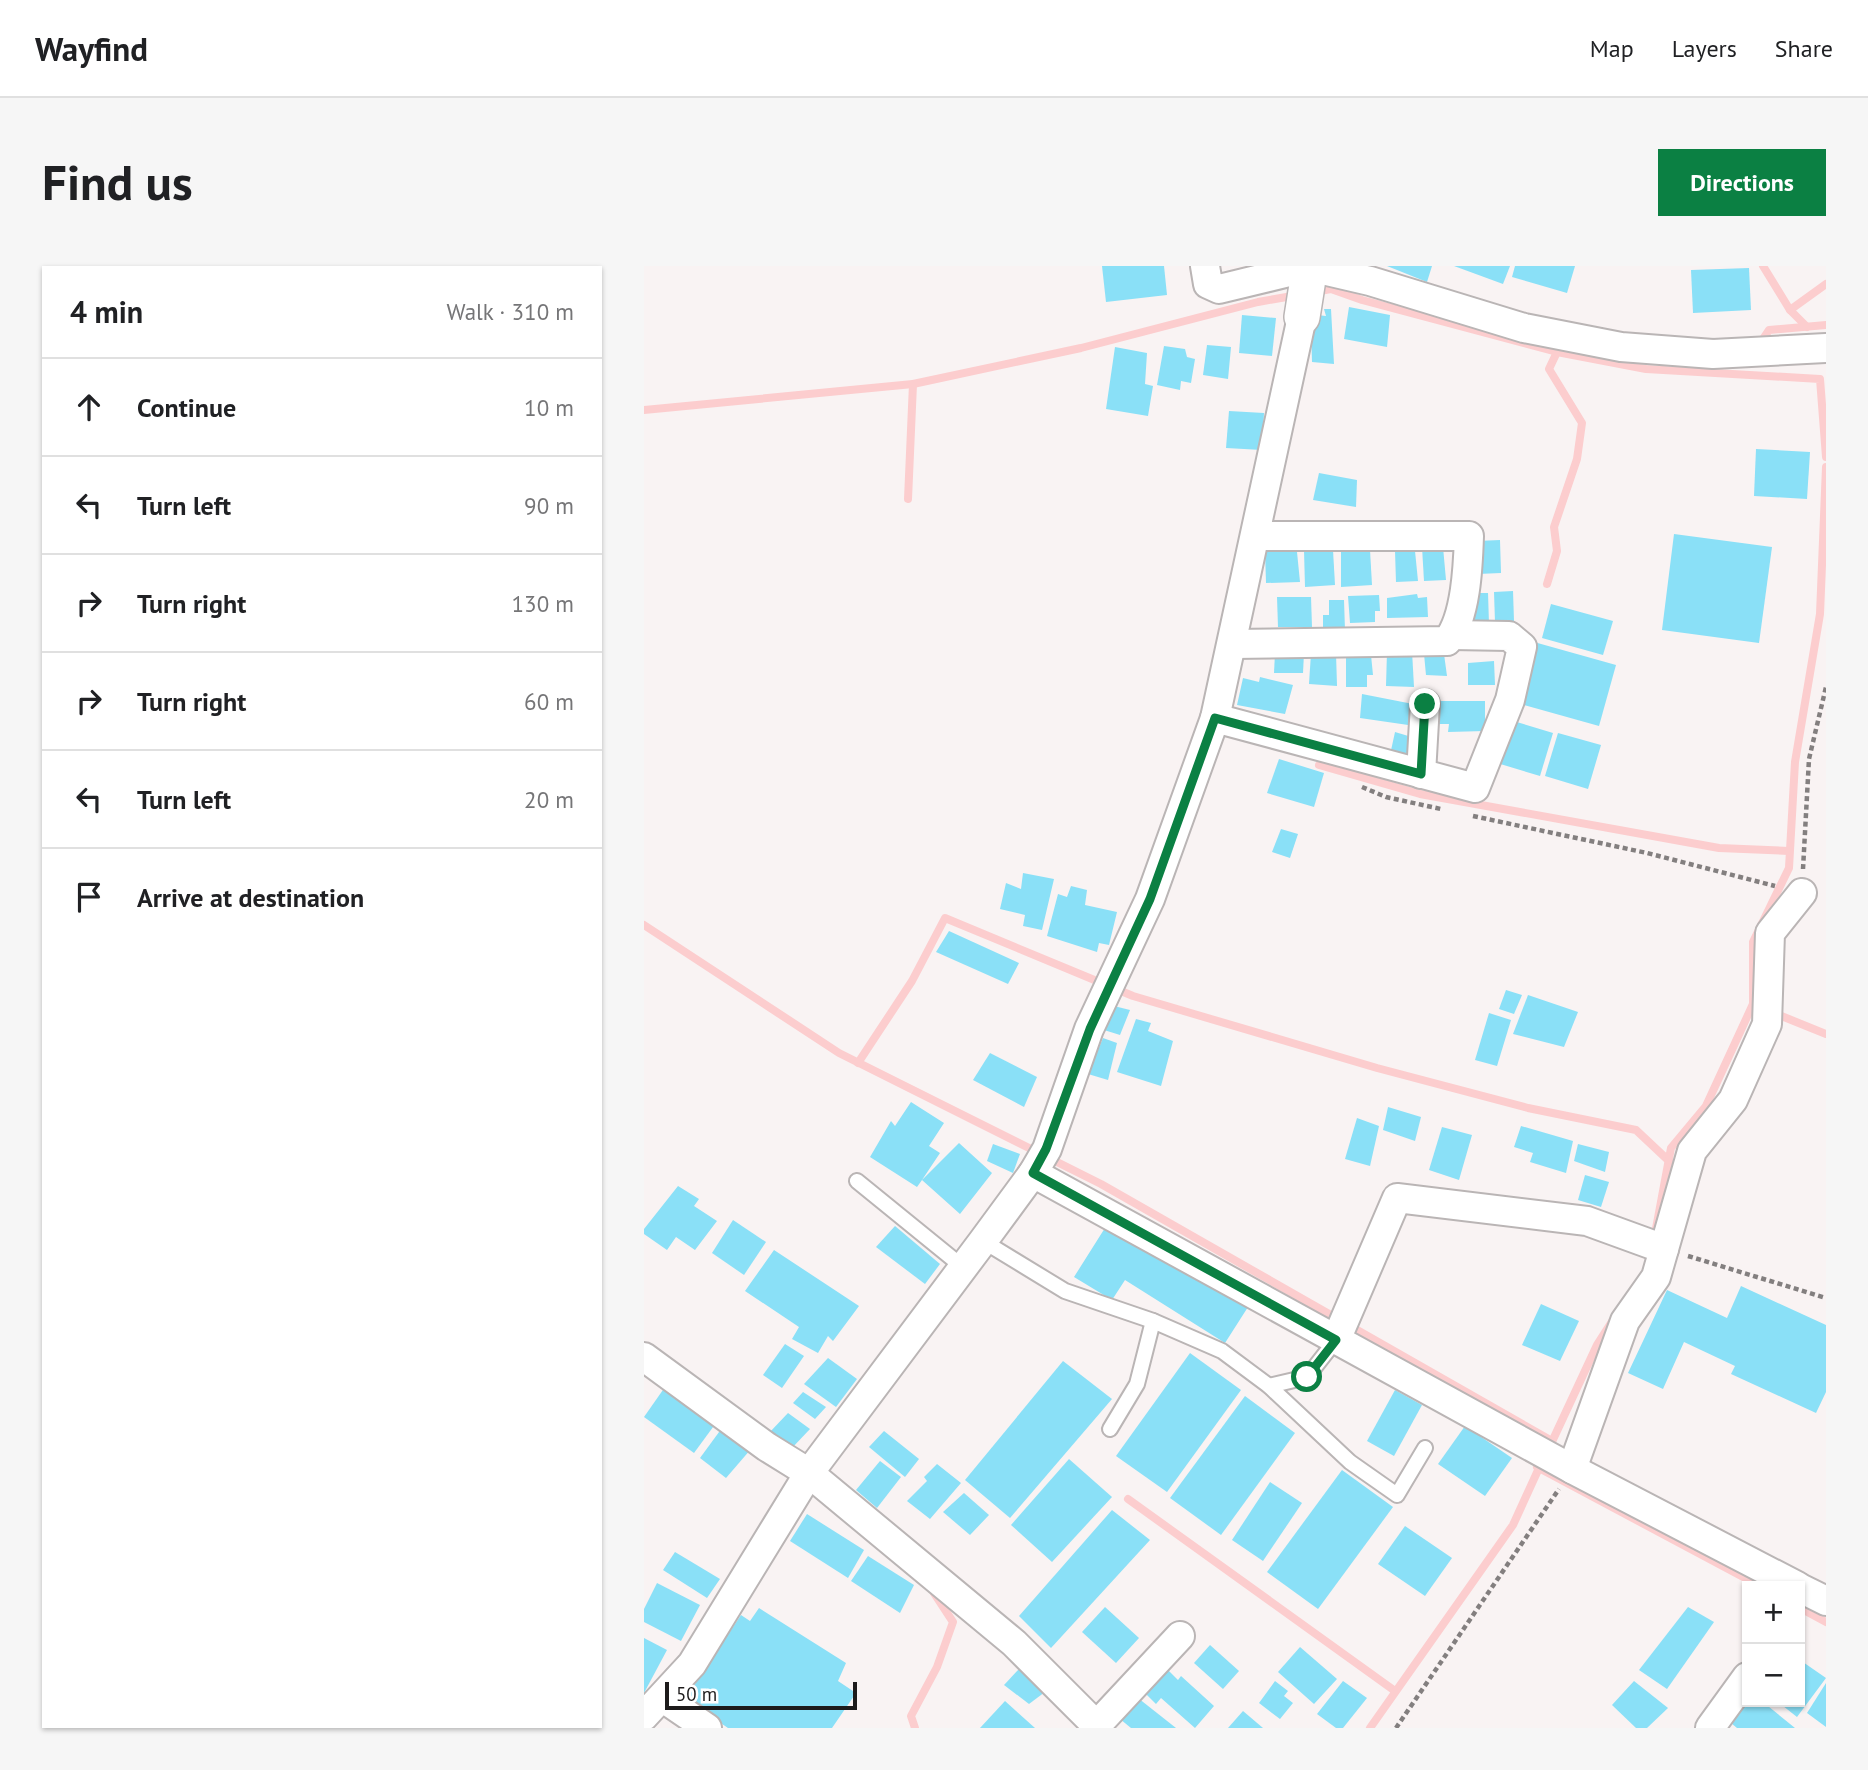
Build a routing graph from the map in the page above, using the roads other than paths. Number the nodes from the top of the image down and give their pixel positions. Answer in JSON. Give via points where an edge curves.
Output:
{"nodes":[{"id":1,"x":1205,"y":266,"type":"edge"},
{"id":2,"x":1310,"y":267,"type":"edge"},
{"id":3,"x":1302,"y":317,"type":"joint"},
{"id":4,"x":1826,"y":348,"type":"edge"},
{"id":5,"x":1256,"y":536,"type":"junction"},
{"id":6,"x":1452,"y":635,"type":"junction"},
{"id":7,"x":1233,"y":644,"type":"junction"},
{"id":8,"x":1425,"y":704,"type":"dead end"},
{"id":9,"x":1215,"y":718,"type":"junction"},
{"id":10,"x":1421,"y":774,"type":"junction"},
{"id":11,"x":1802,"y":892,"type":"road end"},
{"id":12,"x":1039,"y":1162,"type":"junction"},
{"id":13,"x":857,"y":1181,"type":"dead end"},
{"id":14,"x":983,"y":1241,"type":"junction"},
{"id":15,"x":1664,"y":1249,"type":"junction"},
{"id":16,"x":964,"y":1268,"type":"junction"},
{"id":17,"x":1153,"y":1321,"type":"junction"},
{"id":18,"x":1336,"y":1340,"type":"junction"},
{"id":19,"x":644,"y":1357,"type":"edge"},
{"id":20,"x":1269,"y":1386,"type":"junction"},
{"id":21,"x":1110,"y":1429,"type":"dead end"},
{"id":22,"x":1425,"y":1448,"type":"dead end"},
{"id":23,"x":809,"y":1472,"type":"junction"},
{"id":24,"x":1565,"y":1479,"type":"junction"},
{"id":25,"x":1806,"y":1595,"type":"edge"},
{"id":26,"x":1180,"y":1636,"type":"dead end"},
{"id":27,"x":1742,"y":1684,"type":"edge"},
{"id":28,"x":654,"y":1707,"type":"edge"},
{"id":29,"x":1097,"y":1727,"type":"edge"},
{"id":30,"x":706,"y":1728,"type":"edge"},
{"id":31,"x":1710,"y":1728,"type":"edge"}],
"edges":[{"from":1,"to":2,"type":"street","via":[[1208,284],[1219,289]]},
{"from":2,"to":3,"type":"street"},
{"from":2,"to":4,"type":"street","via":[[1524,328],[1621,346],[1713,354]]},
{"from":3,"to":5,"type":"street"},
{"from":5,"to":6,"type":"street","via":[[1469,536],[1468,574]]},
{"from":5,"to":7,"type":"street"},
{"from":6,"to":7,"type":"street","via":[[1447,641]]},
{"from":6,"to":10,"type":"street","via":[[1509,636],[1522,647],[1510,700],[1475,788]]},
{"from":7,"to":9,"type":"street"},
{"from":8,"to":10,"type":"street"},
{"from":9,"to":10,"type":"street"},
{"from":9,"to":12,"type":"street","via":[[1150,899],[1110,983]]},
{"from":11,"to":15,"type":"street","via":[[1770,933],[1767,1024],[1733,1100],[1692,1151]]},
{"from":12,"to":14,"type":"street"},
{"from":12,"to":18,"type":"street"},
{"from":13,"to":16,"type":"lane"},
{"from":14,"to":16,"type":"street"},
{"from":14,"to":17,"type":"lane","via":[[1065,1291]]},
{"from":15,"to":18,"type":"street","via":[[1587,1221],[1397,1198]]},
{"from":15,"to":24,"type":"street","via":[[1656,1277],[1625,1321]]},
{"from":16,"to":23,"type":"street"},
{"from":17,"to":20,"type":"lane","via":[[1222,1351]]},
{"from":17,"to":21,"type":"lane","via":[[1137,1384]]},
{"from":18,"to":20,"type":"lane","via":[[1307,1377]]},
{"from":18,"to":24,"type":"street"},
{"from":19,"to":23,"type":"street"},
{"from":20,"to":22,"type":"lane","via":[[1349,1462],[1397,1495]]},
{"from":23,"to":28,"type":"street","via":[[692,1664]]},
{"from":23,"to":29,"type":"street","via":[[1014,1643]]},
{"from":24,"to":25,"type":"street"},
{"from":26,"to":29,"type":"street"},
{"from":27,"to":31,"type":"street"},
{"from":28,"to":30,"type":"street"}]}
